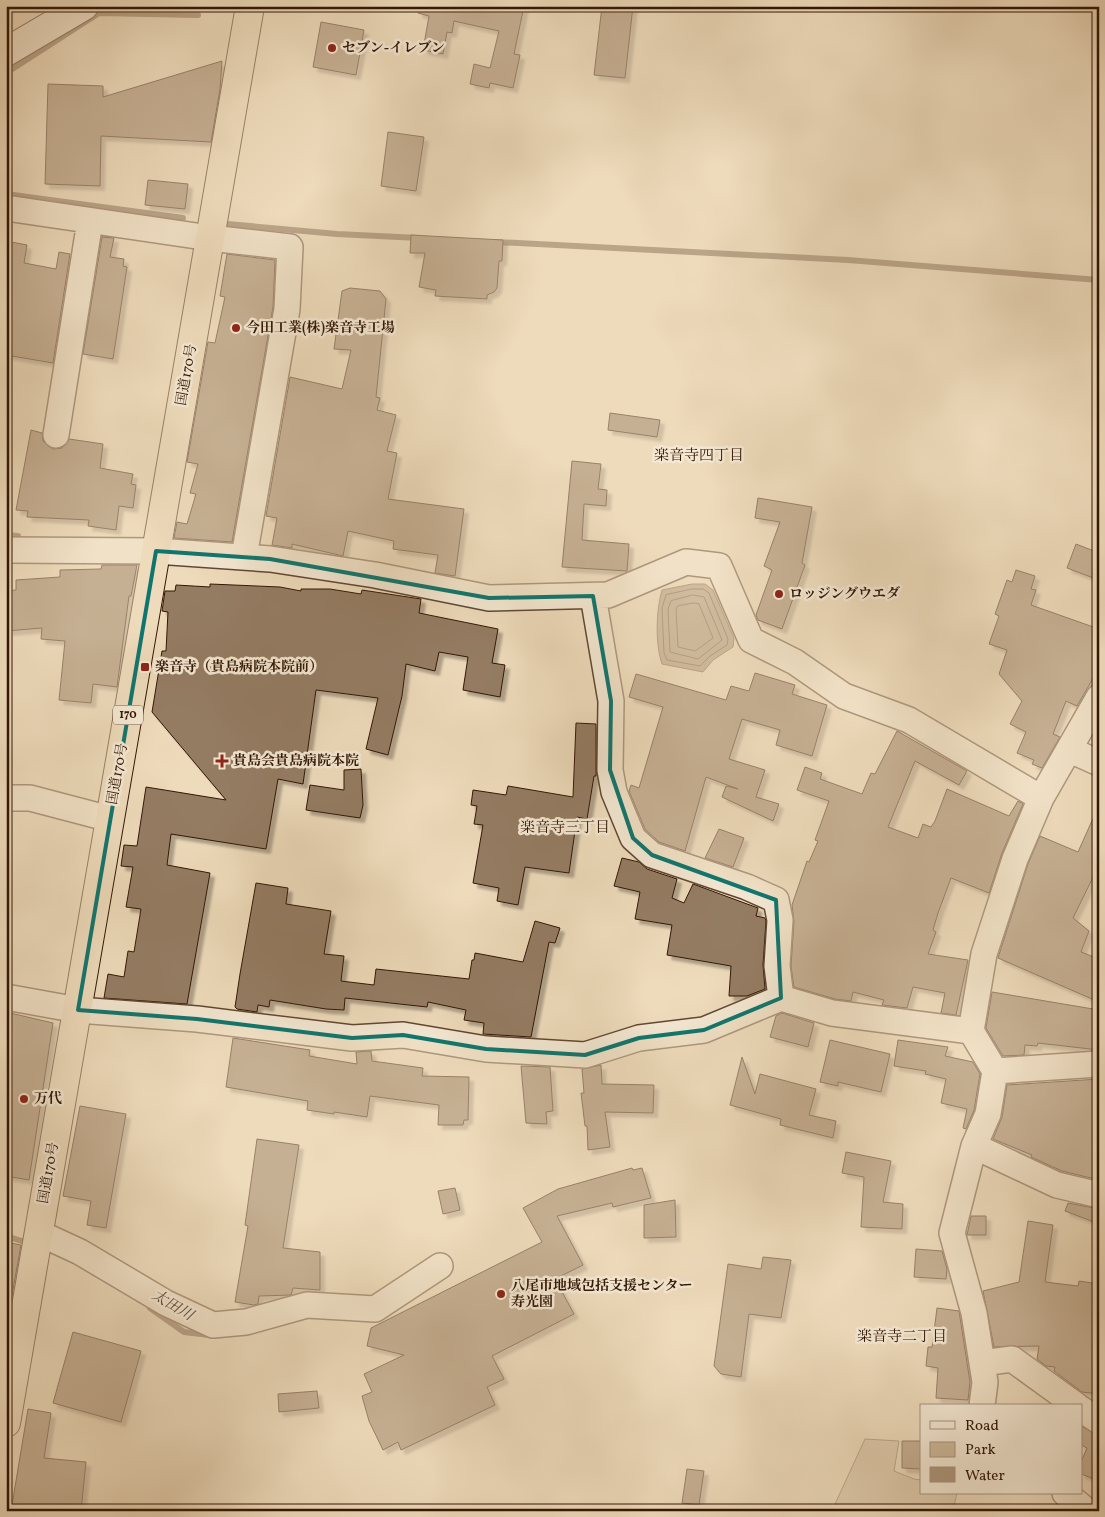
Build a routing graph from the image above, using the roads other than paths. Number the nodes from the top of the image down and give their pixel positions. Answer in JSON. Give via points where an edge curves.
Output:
{"nodes":[{"id":1,"x":84,"y":6,"type":"edge"},
{"id":2,"x":250,"y":6,"type":"edge"},
{"id":3,"x":6,"y":52,"type":"edge"},
{"id":4,"x":6,"y":208,"type":"edge"},
{"id":5,"x":90,"y":220,"type":"junction"},
{"id":6,"x":210,"y":238,"type":"junction"},
{"id":7,"x":56,"y":435,"type":"dead end"},
{"id":8,"x":6,"y":550,"type":"edge"},
{"id":9,"x":156,"y":551,"type":"junction"},
{"id":10,"x":244,"y":557,"type":"junction"},
{"id":11,"x":593,"y":596,"type":"junction"},
{"id":12,"x":1099,"y":697,"type":"edge"},
{"id":13,"x":1070,"y":750,"type":"junction"},
{"id":14,"x":1099,"y":763,"type":"edge"},
{"id":15,"x":6,"y":798,"type":"edge"},
{"id":16,"x":1042,"y":798,"type":"junction"},
{"id":17,"x":110,"y":819,"type":"junction"},
{"id":18,"x":6,"y":997,"type":"edge"},
{"id":19,"x":780,"y":998,"type":"junction"},
{"id":20,"x":78,"y":1010,"type":"junction"},
{"id":21,"x":970,"y":1031,"type":"junction"},
{"id":22,"x":1099,"y":1064,"type":"edge"},
{"id":23,"x":995,"y":1071,"type":"junction"},
{"id":24,"x":974,"y":1146,"type":"junction"},
{"id":25,"x":1099,"y":1195,"type":"edge"},
{"id":26,"x":39,"y":1233,"type":"junction"},
{"id":27,"x":440,"y":1266,"type":"dead end"},
{"id":28,"x":982,"y":1363,"type":"junction"},
{"id":29,"x":982,"y":1404,"type":"edge"},
{"id":30,"x":1074,"y":1404,"type":"edge"},
{"id":31,"x":1082,"y":1410,"type":"edge"},
{"id":32,"x":1099,"y":1422,"type":"edge"},
{"id":33,"x":6,"y":1423,"type":"edge"},
{"id":34,"x":1066,"y":1494,"type":"edge"},
{"id":35,"x":1087,"y":1511,"type":"edge"}],
"edges":[{"from":1,"to":3,"type":"street"},
{"from":2,"to":6,"type":"highway","name":"国道170号","number":"170"},
{"from":4,"to":5,"type":"street"},
{"from":5,"to":6,"type":"street"},
{"from":5,"to":7,"type":"street"},
{"from":6,"to":9,"type":"highway","name":"国道170号","number":"170"},
{"from":6,"to":10,"type":"street","via":[[290,247],[287,309]]},
{"from":8,"to":9,"type":"street"},
{"from":9,"to":10,"type":"street"},
{"from":9,"to":17,"type":"highway","name":"国道170号","number":"170"},
{"from":10,"to":11,"type":"street","via":[[375,575],[489,598]]},
{"from":11,"to":16,"type":"street","via":[[608,595],[686,562],[719,566],[751,640],[795,662],[844,696],[909,720]]},
{"from":11,"to":19,"type":"street","via":[[611,701],[610,770],[614,792],[633,838],[652,855],[776,900],[780,920],[777,966]]},
{"from":12,"to":13,"type":"street"},
{"from":13,"to":14,"type":"street"},
{"from":13,"to":16,"type":"street"},
{"from":15,"to":17,"type":"street","via":[[30,798]]},
{"from":16,"to":21,"type":"street","via":[[1015,859],[984,954]]},
{"from":17,"to":20,"type":"highway","name":"国道170号","number":"170"},
{"from":18,"to":20,"type":"street"},
{"from":19,"to":20,"type":"street","via":[[704,1030],[639,1038],[585,1055],[486,1049],[403,1035],[352,1038],[197,1019]]},
{"from":19,"to":21,"type":"street","via":[[832,1012]]},
{"from":20,"to":26,"type":"highway","name":"国道170号","number":"170"},
{"from":21,"to":23,"type":"street"},
{"from":22,"to":23,"type":"street"},
{"from":23,"to":24,"type":"street","via":[[988,1114]]},
{"from":24,"to":25,"type":"street","via":[[1057,1185]]},
{"from":24,"to":28,"type":"street","via":[[952,1233],[974,1313]]},
{"from":26,"to":27,"type":"street","via":[[80,1252],[166,1303],[213,1324],[246,1322],[307,1305],[375,1309]]},
{"from":26,"to":33,"type":"highway","name":"国道170号","number":"170"},
{"from":28,"to":29,"type":"street","via":[[985,1382]]},
{"from":28,"to":30,"type":"street","via":[[1012,1359]]},
{"from":31,"to":32,"type":"street"},
{"from":34,"to":35,"type":"street"}]}
